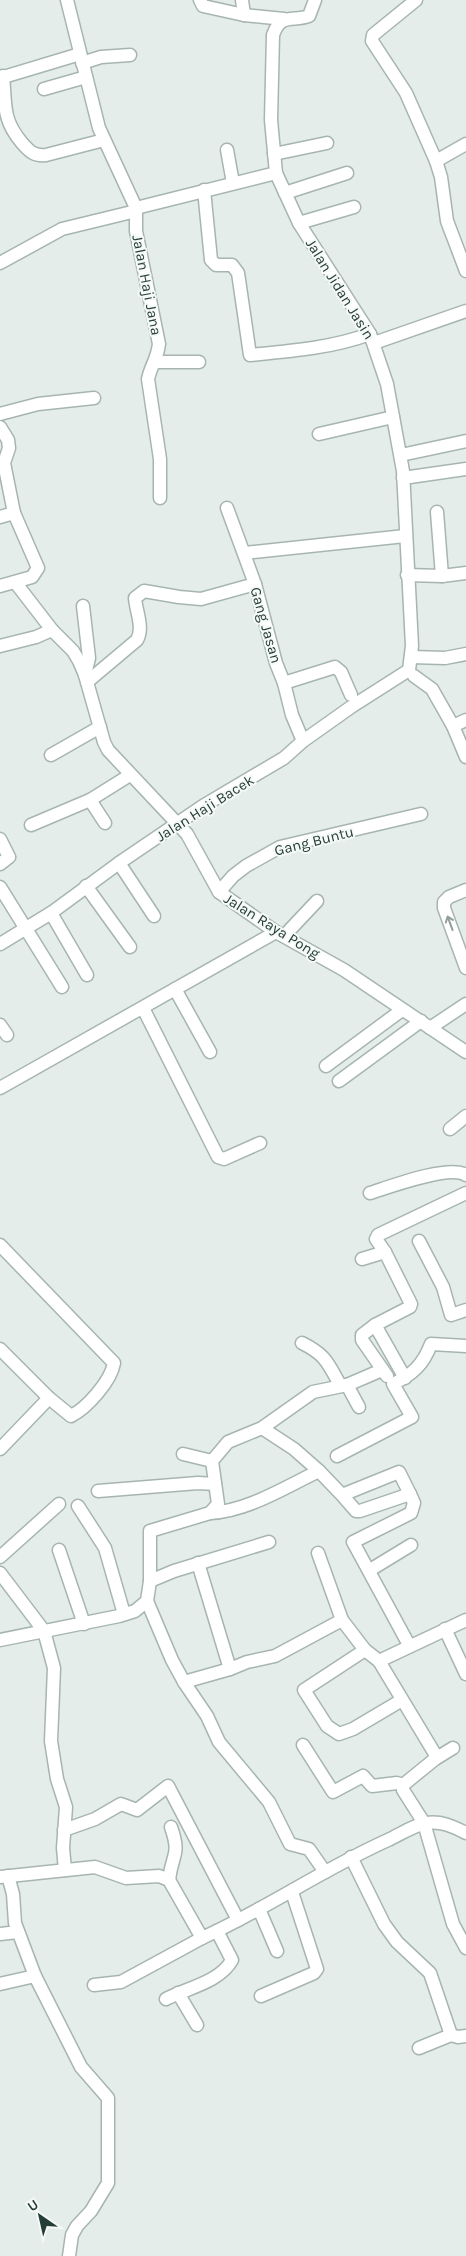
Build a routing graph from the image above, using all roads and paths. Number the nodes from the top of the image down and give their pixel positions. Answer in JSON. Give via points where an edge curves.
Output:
{"nodes":[{"id":1,"x":55,"y":0,"type":"edge"},
{"id":2,"x":67,"y":0,"type":"edge"},
{"id":3,"x":200,"y":0,"type":"edge"},
{"id":4,"x":242,"y":0,"type":"edge"},
{"id":5,"x":315,"y":0,"type":"edge"},
{"id":6,"x":416,"y":0,"type":"edge"},
{"id":7,"x":244,"y":15,"type":"junction"},
{"id":8,"x":284,"y":19,"type":"junction"},
{"id":9,"x":130,"y":55,"type":"dead end"},
{"id":10,"x":81,"y":58,"type":"junction"},
{"id":11,"x":2,"y":77,"type":"edge"},
{"id":12,"x":86,"y":77,"type":"junction"},
{"id":13,"x":44,"y":90,"type":"dead end"},
{"id":14,"x":104,"y":140,"type":"junction"},
{"id":15,"x":327,"y":142,"type":"dead end"},
{"id":16,"x":466,"y":144,"type":"edge"},
{"id":17,"x":227,"y":150,"type":"dead end"},
{"id":18,"x":274,"y":154,"type":"junction"},
{"id":19,"x":436,"y":162,"type":"junction"},
{"id":20,"x":276,"y":173,"type":"junction"},
{"id":21,"x":347,"y":173,"type":"dead end"},
{"id":22,"x":233,"y":183,"type":"junction"},
{"id":23,"x":204,"y":190,"type":"junction"},
{"id":24,"x":284,"y":192,"type":"junction"},
{"id":25,"x":354,"y":207,"type":"dead end"},
{"id":26,"x":136,"y":210,"type":"junction"},
{"id":27,"x":299,"y":223,"type":"junction"},
{"id":28,"x":0,"y":263,"type":"edge"},
{"id":29,"x":466,"y":271,"type":"edge"},
{"id":30,"x":466,"y":311,"type":"edge"},
{"id":31,"x":372,"y":339,"type":"junction"},
{"id":32,"x":156,"y":362,"type":"junction"},
{"id":33,"x":199,"y":362,"type":"dead end"},
{"id":34,"x":94,"y":398,"type":"dead end"},
{"id":35,"x":0,"y":414,"type":"edge"},
{"id":36,"x":393,"y":417,"type":"junction"},
{"id":37,"x":0,"y":427,"type":"edge"},
{"id":38,"x":319,"y":434,"type":"dead end"},
{"id":39,"x":466,"y":441,"type":"edge"},
{"id":40,"x":401,"y":456,"type":"junction"},
{"id":41,"x":2,"y":463,"type":"edge"},
{"id":42,"x":466,"y":469,"type":"edge"},
{"id":43,"x":403,"y":478,"type":"junction"},
{"id":44,"x":160,"y":498,"type":"dead end"},
{"id":45,"x":227,"y":508,"type":"dead end"},
{"id":46,"x":437,"y":512,"type":"dead end"},
{"id":47,"x":14,"y":513,"type":"junction"},
{"id":48,"x":0,"y":518,"type":"edge"},
{"id":49,"x":405,"y":536,"type":"junction"},
{"id":50,"x":245,"y":553,"type":"junction"},
{"id":51,"x":466,"y":573,"type":"edge"},
{"id":52,"x":407,"y":575,"type":"junction"},
{"id":53,"x":442,"y":576,"type":"junction"},
{"id":54,"x":15,"y":582,"type":"junction"},
{"id":55,"x":254,"y":584,"type":"junction"},
{"id":56,"x":0,"y":586,"type":"edge"},
{"id":57,"x":83,"y":606,"type":"dead end"},
{"id":58,"x":52,"y":630,"type":"junction"},
{"id":59,"x":0,"y":646,"type":"edge"},
{"id":60,"x":466,"y":654,"type":"edge"},
{"id":61,"x":411,"y":668,"type":"junction"},
{"id":62,"x":86,"y":678,"type":"junction"},
{"id":63,"x":284,"y":683,"type":"junction"},
{"id":64,"x":351,"y":695,"type":"dead end"},
{"id":65,"x":466,"y":720,"type":"edge"},
{"id":66,"x":453,"y":726,"type":"junction"},
{"id":67,"x":100,"y":727,"type":"junction"},
{"id":68,"x":303,"y":741,"type":"junction"},
{"id":69,"x":51,"y":755,"type":"dead end"},
{"id":70,"x":466,"y":757,"type":"edge"},
{"id":71,"x":130,"y":775,"type":"junction"},
{"id":72,"x":90,"y":800,"type":"junction"},
{"id":73,"x":421,"y":814,"type":"dead end"},
{"id":74,"x":105,"y":823,"type":"dead end"},
{"id":75,"x":179,"y":823,"type":"junction"},
{"id":76,"x":32,"y":825,"type":"dead end"},
{"id":77,"x":0,"y":839,"type":"edge"},
{"id":78,"x":119,"y":863,"type":"junction"},
{"id":79,"x":0,"y":864,"type":"edge"},
{"id":80,"x":86,"y":886,"type":"junction"},
{"id":81,"x":0,"y":887,"type":"edge"},
{"id":82,"x":466,"y":890,"type":"edge"},
{"id":83,"x":219,"y":892,"type":"junction"},
{"id":84,"x":317,"y":901,"type":"dead end"},
{"id":85,"x":51,"y":913,"type":"junction"},
{"id":86,"x":154,"y":916,"type":"dead end"},
{"id":87,"x":27,"y":928,"type":"junction"},
{"id":88,"x":280,"y":934,"type":"junction"},
{"id":89,"x":0,"y":944,"type":"edge"},
{"id":90,"x":130,"y":947,"type":"dead end"},
{"id":91,"x":466,"y":968,"type":"edge"},
{"id":92,"x":88,"y":975,"type":"dead end"},
{"id":93,"x":62,"y":987,"type":"dead end"},
{"id":94,"x":175,"y":989,"type":"junction"},
{"id":95,"x":466,"y":1004,"type":"edge"},
{"id":96,"x":143,"y":1008,"type":"junction"},
{"id":97,"x":402,"y":1010,"type":"junction"},
{"id":98,"x":425,"y":1025,"type":"junction"},
{"id":99,"x":210,"y":1052,"type":"dead end"},
{"id":100,"x":466,"y":1052,"type":"edge"},
{"id":101,"x":326,"y":1066,"type":"dead end"},
{"id":102,"x":339,"y":1081,"type":"dead end"},
{"id":103,"x":0,"y":1088,"type":"edge"},
{"id":104,"x":466,"y":1116,"type":"edge"},
{"id":105,"x":450,"y":1129,"type":"dead end"},
{"id":106,"x":260,"y":1143,"type":"dead end"},
{"id":107,"x":466,"y":1175,"type":"edge"},
{"id":108,"x":370,"y":1193,"type":"dead end"},
{"id":109,"x":466,"y":1193,"type":"edge"},
{"id":110,"x":419,"y":1242,"type":"dead end"},
{"id":111,"x":0,"y":1245,"type":"edge"},
{"id":112,"x":385,"y":1252,"type":"junction"},
{"id":113,"x":362,"y":1259,"type":"dead end"},
{"id":114,"x":466,"y":1310,"type":"edge"},
{"id":115,"x":374,"y":1326,"type":"junction"},
{"id":116,"x":302,"y":1343,"type":"dead end"},
{"id":117,"x":466,"y":1346,"type":"edge"},
{"id":118,"x":0,"y":1349,"type":"edge"},
{"id":119,"x":382,"y":1370,"type":"junction"},
{"id":120,"x":405,"y":1378,"type":"junction"},
{"id":121,"x":393,"y":1384,"type":"junction"},
{"id":122,"x":344,"y":1385,"type":"junction"},
{"id":123,"x":49,"y":1398,"type":"junction"},
{"id":124,"x":359,"y":1407,"type":"dead end"},
{"id":125,"x":262,"y":1428,"type":"junction"},
{"id":126,"x":0,"y":1449,"type":"edge"},
{"id":127,"x":183,"y":1454,"type":"dead end"},
{"id":128,"x":337,"y":1456,"type":"dead end"},
{"id":129,"x":212,"y":1461,"type":"junction"},
{"id":130,"x":320,"y":1471,"type":"junction"},
{"id":131,"x":215,"y":1484,"type":"junction"},
{"id":132,"x":98,"y":1491,"type":"dead end"},
{"id":133,"x":410,"y":1494,"type":"junction"},
{"id":134,"x":342,"y":1495,"type":"junction"},
{"id":135,"x":59,"y":1504,"type":"dead end"},
{"id":136,"x":78,"y":1506,"type":"dead end"},
{"id":137,"x":210,"y":1513,"type":"junction"},
{"id":138,"x":269,"y":1542,"type":"dead end"},
{"id":139,"x":412,"y":1545,"type":"dead end"},
{"id":140,"x":59,"y":1550,"type":"dead end"},
{"id":141,"x":318,"y":1553,"type":"dead end"},
{"id":142,"x":0,"y":1557,"type":"edge"},
{"id":143,"x":198,"y":1563,"type":"junction"},
{"id":144,"x":370,"y":1570,"type":"junction"},
{"id":145,"x":0,"y":1573,"type":"edge"},
{"id":146,"x":150,"y":1581,"type":"junction"},
{"id":147,"x":147,"y":1601,"type":"junction"},
{"id":148,"x":124,"y":1614,"type":"junction"},
{"id":149,"x":342,"y":1620,"type":"junction"},
{"id":150,"x":466,"y":1620,"type":"edge"},
{"id":151,"x":84,"y":1624,"type":"junction"},
{"id":152,"x":445,"y":1629,"type":"junction"},
{"id":153,"x":44,"y":1631,"type":"junction"},
{"id":154,"x":0,"y":1640,"type":"edge"},
{"id":155,"x":409,"y":1646,"type":"junction"},
{"id":156,"x":365,"y":1650,"type":"junction"},
{"id":157,"x":379,"y":1661,"type":"junction"},
{"id":158,"x":230,"y":1669,"type":"junction"},
{"id":159,"x":466,"y":1674,"type":"edge"},
{"id":160,"x":184,"y":1682,"type":"junction"},
{"id":161,"x":402,"y":1700,"type":"junction"},
{"id":162,"x":303,"y":1745,"type":"dead end"},
{"id":163,"x":453,"y":1748,"type":"dead end"},
{"id":164,"x":435,"y":1759,"type":"junction"},
{"id":165,"x":403,"y":1785,"type":"junction"},
{"id":166,"x":424,"y":1823,"type":"junction"},
{"id":167,"x":171,"y":1827,"type":"dead end"},
{"id":168,"x":64,"y":1830,"type":"junction"},
{"id":169,"x":466,"y":1833,"type":"edge"},
{"id":170,"x":350,"y":1857,"type":"junction"},
{"id":171,"x":65,"y":1870,"type":"junction"},
{"id":172,"x":325,"y":1872,"type":"junction"},
{"id":173,"x":4,"y":1876,"type":"edge"},
{"id":174,"x":169,"y":1880,"type":"junction"},
{"id":175,"x":292,"y":1892,"type":"junction"},
{"id":176,"x":259,"y":1909,"type":"junction"},
{"id":177,"x":238,"y":1920,"type":"junction"},
{"id":178,"x":218,"y":1931,"type":"junction"},
{"id":179,"x":18,"y":1932,"type":"junction"},
{"id":180,"x":0,"y":1934,"type":"edge"},
{"id":181,"x":202,"y":1938,"type":"junction"},
{"id":182,"x":466,"y":1948,"type":"edge"},
{"id":183,"x":277,"y":1951,"type":"dead end"},
{"id":184,"x":35,"y":1976,"type":"junction"},
{"id":185,"x":0,"y":1984,"type":"edge"},
{"id":186,"x":94,"y":1985,"type":"dead end"},
{"id":187,"x":178,"y":1993,"type":"junction"},
{"id":188,"x":261,"y":1996,"type":"dead end"},
{"id":189,"x":166,"y":1999,"type":"dead end"},
{"id":190,"x":197,"y":2025,"type":"dead end"},
{"id":191,"x":451,"y":2035,"type":"junction"},
{"id":192,"x":466,"y":2036,"type":"edge"},
{"id":193,"x":420,"y":2048,"type":"dead end"},
{"id":194,"x":69,"y":2256,"type":"edge"}],
"edges":[{"from":1,"to":2,"type":"street"},
{"from":2,"to":10,"type":"street"},
{"from":3,"to":7,"type":"street","via":[[203,6]]},
{"from":4,"to":7,"type":"street"},
{"from":5,"to":8,"type":"street","via":[[309,16]]},
{"from":6,"to":19,"type":"street","via":[[373,35],[372,41],[406,93]]},
{"from":7,"to":8,"type":"street"},
{"from":8,"to":18,"type":"street","name":"Jalan Jidan Jasin","via":[[273,35],[271,120]]},
{"from":9,"to":10,"type":"street"},
{"from":10,"to":11,"type":"street"},
{"from":10,"to":12,"type":"street"},
{"from":11,"to":14,"type":"street","via":[[7,119],[30,152],[37,156]]},
{"from":12,"to":13,"type":"street"},
{"from":12,"to":14,"type":"street"},
{"from":14,"to":26,"type":"street"},
{"from":15,"to":18,"type":"street"},
{"from":16,"to":19,"type":"street"},
{"from":17,"to":22,"type":"street"},
{"from":18,"to":20,"type":"street","name":"Jalan Jidan Jasin"},
{"from":19,"to":29,"type":"street","via":[[447,221]]},
{"from":20,"to":22,"type":"street"},
{"from":20,"to":24,"type":"street","name":"Jalan Jidan Jasin"},
{"from":21,"to":24,"type":"street"},
{"from":22,"to":23,"type":"street"},
{"from":23,"to":26,"type":"street"},
{"from":23,"to":31,"type":"street","via":[[211,260],[216,265],[232,265],[238,272],[250,355]]},
{"from":24,"to":27,"type":"street","name":"Jalan Jidan Jasin"},
{"from":25,"to":27,"type":"street"},
{"from":26,"to":28,"type":"street","via":[[62,229]]},
{"from":26,"to":32,"type":"street","name":"Jalan Haji Jana","via":[[136,231],[159,344]]},
{"from":27,"to":31,"type":"street","name":"Jalan Jidan Jasin"},
{"from":30,"to":31,"type":"street"},
{"from":31,"to":36,"type":"street","name":"Jalan Jidan Jasin","via":[[388,384]]},
{"from":32,"to":33,"type":"street"},
{"from":32,"to":44,"type":"street","name":"Jalan Haji Jana","via":[[148,379],[160,459]]},
{"from":34,"to":35,"type":"street","via":[[38,404]]},
{"from":36,"to":38,"type":"street"},
{"from":36,"to":40,"type":"street","name":"Jalan Jidan Jasin"},
{"from":37,"to":41,"type":"street","via":[[9,448]]},
{"from":39,"to":40,"type":"street"},
{"from":40,"to":43,"type":"street","name":"Jalan Jidan Jasin"},
{"from":41,"to":47,"type":"street"},
{"from":42,"to":43,"type":"street"},
{"from":43,"to":49,"type":"street","name":"Jalan Jidan Jasin"},
{"from":45,"to":50,"type":"street","name":"Gang Jasan"},
{"from":46,"to":53,"type":"street"},
{"from":47,"to":48,"type":"street"},
{"from":47,"to":54,"type":"street","via":[[38,568],[32,577]]},
{"from":49,"to":50,"type":"street"},
{"from":49,"to":52,"type":"street","name":"Jalan Jidan Jasin"},
{"from":50,"to":55,"type":"street","name":"Gang Jasan"},
{"from":51,"to":53,"type":"street"},
{"from":52,"to":53,"type":"street"},
{"from":52,"to":61,"type":"street","name":"Jalan Jidan Jasin"},
{"from":54,"to":56,"type":"street"},
{"from":54,"to":58,"type":"street","name":"Jalan Raya Pong"},
{"from":55,"to":62,"type":"street","via":[[201,599],[144,591],[135,598],[140,627],[138,640]]},
{"from":55,"to":63,"type":"street","name":"Gang Jasan"},
{"from":57,"to":62,"type":"street","via":[[88,658]]},
{"from":58,"to":59,"type":"street"},
{"from":58,"to":62,"type":"street","name":"Jalan Raya Pong","via":[[73,651]]},
{"from":60,"to":61,"type":"street"},
{"from":61,"to":66,"type":"street","via":[[432,689]]},
{"from":61,"to":68,"type":"street","name":"Jalan Haji Bacek"},
{"from":62,"to":67,"type":"street","name":"Jalan Raya Pong"},
{"from":63,"to":64,"type":"street","via":[[335,667],[341,672]]},
{"from":63,"to":68,"type":"street","name":"Gang Jasan"},
{"from":65,"to":66,"type":"street"},
{"from":66,"to":70,"type":"street"},
{"from":67,"to":69,"type":"street"},
{"from":67,"to":71,"type":"street","name":"Jalan Raya Pong","via":[[108,750]]},
{"from":68,"to":75,"type":"street","name":"Jalan Haji Bacek","via":[[267,769]]},
{"from":71,"to":72,"type":"street"},
{"from":71,"to":75,"type":"street","name":"Jalan Raya Pong"},
{"from":72,"to":74,"type":"street"},
{"from":72,"to":76,"type":"street"},
{"from":73,"to":83,"type":"street","name":"Gang Buntu","via":[[280,847],[246,866]]},
{"from":75,"to":78,"type":"street","name":"Jalan Haji Bacek"},
{"from":75,"to":83,"type":"street","name":"Jalan Raya Pong"},
{"from":77,"to":79,"type":"street","via":[[9,857]]},
{"from":78,"to":80,"type":"street","name":"Jalan Haji Bacek"},
{"from":78,"to":86,"type":"street"},
{"from":80,"to":85,"type":"street","name":"Jalan Haji Bacek"},
{"from":80,"to":90,"type":"street"},
{"from":81,"to":87,"type":"street"},
{"from":91,"to":82,"type":"street","one_way":true,"via":[[444,908],[449,897]]},
{"from":83,"to":88,"type":"street","name":"Jalan Raya Pong"},
{"from":84,"to":88,"type":"street"},
{"from":85,"to":87,"type":"street","name":"Jalan Haji Bacek"},
{"from":85,"to":92,"type":"street"},
{"from":87,"to":89,"type":"street","name":"Jalan Haji Bacek"},
{"from":87,"to":93,"type":"street"},
{"from":88,"to":94,"type":"street"},
{"from":88,"to":97,"type":"street","name":"Jalan Raya Pong","via":[[344,970]]},
{"from":94,"to":96,"type":"street"},
{"from":94,"to":99,"type":"street"},
{"from":95,"to":98,"type":"street"},
{"from":96,"to":103,"type":"street"},
{"from":96,"to":106,"type":"street","via":[[218,1157],[224,1159]]},
{"from":97,"to":98,"type":"street","name":"Jalan Raya Pong"},
{"from":97,"to":101,"type":"street"},
{"from":98,"to":100,"type":"street","name":"Jalan Raya Pong"},
{"from":98,"to":102,"type":"street"},
{"from":104,"to":105,"type":"street"},
{"from":107,"to":108,"type":"street","via":[[456,1171]]},
{"from":109,"to":112,"type":"street","via":[[378,1235],[376,1239]]},
{"from":110,"to":114,"type":"street","via":[[443,1287],[451,1315]]},
{"from":111,"to":123,"type":"street","via":[[114,1363],[112,1374],[81,1411],[71,1416]]},
{"from":112,"to":113,"type":"street"},
{"from":112,"to":115,"type":"street","via":[[411,1306]]},
{"from":115,"to":119,"type":"street","via":[[362,1335],[362,1340]]},
{"from":115,"to":120,"type":"street"},
{"from":116,"to":122,"type":"street","via":[[324,1356]]},
{"from":117,"to":120,"type":"street","via":[[431,1344],[424,1361]]},
{"from":118,"to":123,"type":"street"},
{"from":119,"to":121,"type":"street"},
{"from":119,"to":122,"type":"street"},
{"from":120,"to":121,"type":"street"},
{"from":121,"to":128,"type":"street","via":[[412,1417]]},
{"from":122,"to":124,"type":"street"},
{"from":122,"to":125,"type":"street","via":[[313,1392]]},
{"from":123,"to":126,"type":"street"},
{"from":125,"to":129,"type":"street","via":[[228,1442]]},
{"from":125,"to":130,"type":"street"},
{"from":127,"to":129,"type":"street"},
{"from":129,"to":131,"type":"street"},
{"from":130,"to":134,"type":"street"},
{"from":130,"to":137,"type":"street","via":[[226,1512]]},
{"from":131,"to":132,"type":"street","via":[[198,1482]]},
{"from":131,"to":137,"type":"street","via":[[218,1504]]},
{"from":133,"to":134,"type":"street","via":[[360,1511],[356,1511]]},
{"from":133,"to":134,"type":"street","via":[[400,1472]]},
{"from":133,"to":144,"type":"street","via":[[414,1503],[411,1513],[353,1542]]},
{"from":135,"to":142,"type":"street"},
{"from":136,"to":148,"type":"street","via":[[105,1548]]},
{"from":137,"to":146,"type":"street","via":[[150,1531]]},
{"from":138,"to":143,"type":"street"},
{"from":139,"to":144,"type":"street"},
{"from":140,"to":151,"type":"street"},
{"from":141,"to":149,"type":"street"},
{"from":143,"to":146,"type":"street"},
{"from":143,"to":158,"type":"street"},
{"from":144,"to":155,"type":"street"},
{"from":145,"to":153,"type":"street"},
{"from":146,"to":147,"type":"street"},
{"from":147,"to":148,"type":"street"},
{"from":147,"to":160,"type":"street"},
{"from":148,"to":151,"type":"street"},
{"from":149,"to":156,"type":"street"},
{"from":149,"to":158,"type":"street","via":[[275,1656]]},
{"from":150,"to":152,"type":"street"},
{"from":151,"to":153,"type":"street"},
{"from":152,"to":155,"type":"street"},
{"from":152,"to":159,"type":"street"},
{"from":153,"to":154,"type":"street"},
{"from":153,"to":168,"type":"street","via":[[54,1668],[51,1741],[66,1807]]},
{"from":155,"to":157,"type":"street"},
{"from":156,"to":157,"type":"street"},
{"from":156,"to":161,"type":"street","via":[[304,1690],[327,1726],[339,1734]]},
{"from":157,"to":161,"type":"street"},
{"from":158,"to":160,"type":"street"},
{"from":160,"to":172,"type":"street","via":[[207,1716],[219,1742],[269,1802],[290,1844],[306,1847]]},
{"from":161,"to":164,"type":"street"},
{"from":162,"to":165,"type":"street","via":[[333,1792],[362,1776],[372,1786]]},
{"from":163,"to":164,"type":"street"},
{"from":164,"to":165,"type":"street"},
{"from":165,"to":166,"type":"street"},
{"from":166,"to":169,"type":"street","via":[[445,1823]]},
{"from":166,"to":170,"type":"street"},
{"from":166,"to":182,"type":"street","via":[[453,1924]]},
{"from":167,"to":174,"type":"street","via":[[177,1849]]},
{"from":168,"to":171,"type":"street"},
{"from":168,"to":177,"type":"street","via":[[96,1819],[121,1804],[137,1810],[168,1786]]},
{"from":170,"to":172,"type":"street"},
{"from":170,"to":191,"type":"street","via":[[384,1924],[397,1942],[430,1973]]},
{"from":171,"to":173,"type":"street"},
{"from":171,"to":174,"type":"street","via":[[94,1867],[126,1878],[159,1876]]},
{"from":172,"to":175,"type":"street"},
{"from":173,"to":179,"type":"street","via":[[13,1894]]},
{"from":174,"to":181,"type":"street"},
{"from":175,"to":176,"type":"street"},
{"from":175,"to":188,"type":"street","via":[[317,1969]]},
{"from":176,"to":177,"type":"street"},
{"from":176,"to":183,"type":"street"},
{"from":177,"to":178,"type":"street"},
{"from":178,"to":181,"type":"street"},
{"from":178,"to":187,"type":"street","via":[[232,1960],[227,1968],[218,1976]]},
{"from":179,"to":180,"type":"street"},
{"from":179,"to":184,"type":"street"},
{"from":181,"to":186,"type":"street","via":[[121,1982]]},
{"from":184,"to":185,"type":"street"},
{"from":184,"to":194,"type":"street","via":[[81,2067],[108,2098],[108,2183],[75,2231]]},
{"from":187,"to":189,"type":"street"},
{"from":187,"to":190,"type":"street"},
{"from":191,"to":192,"type":"street"},
{"from":191,"to":193,"type":"street"}]}
